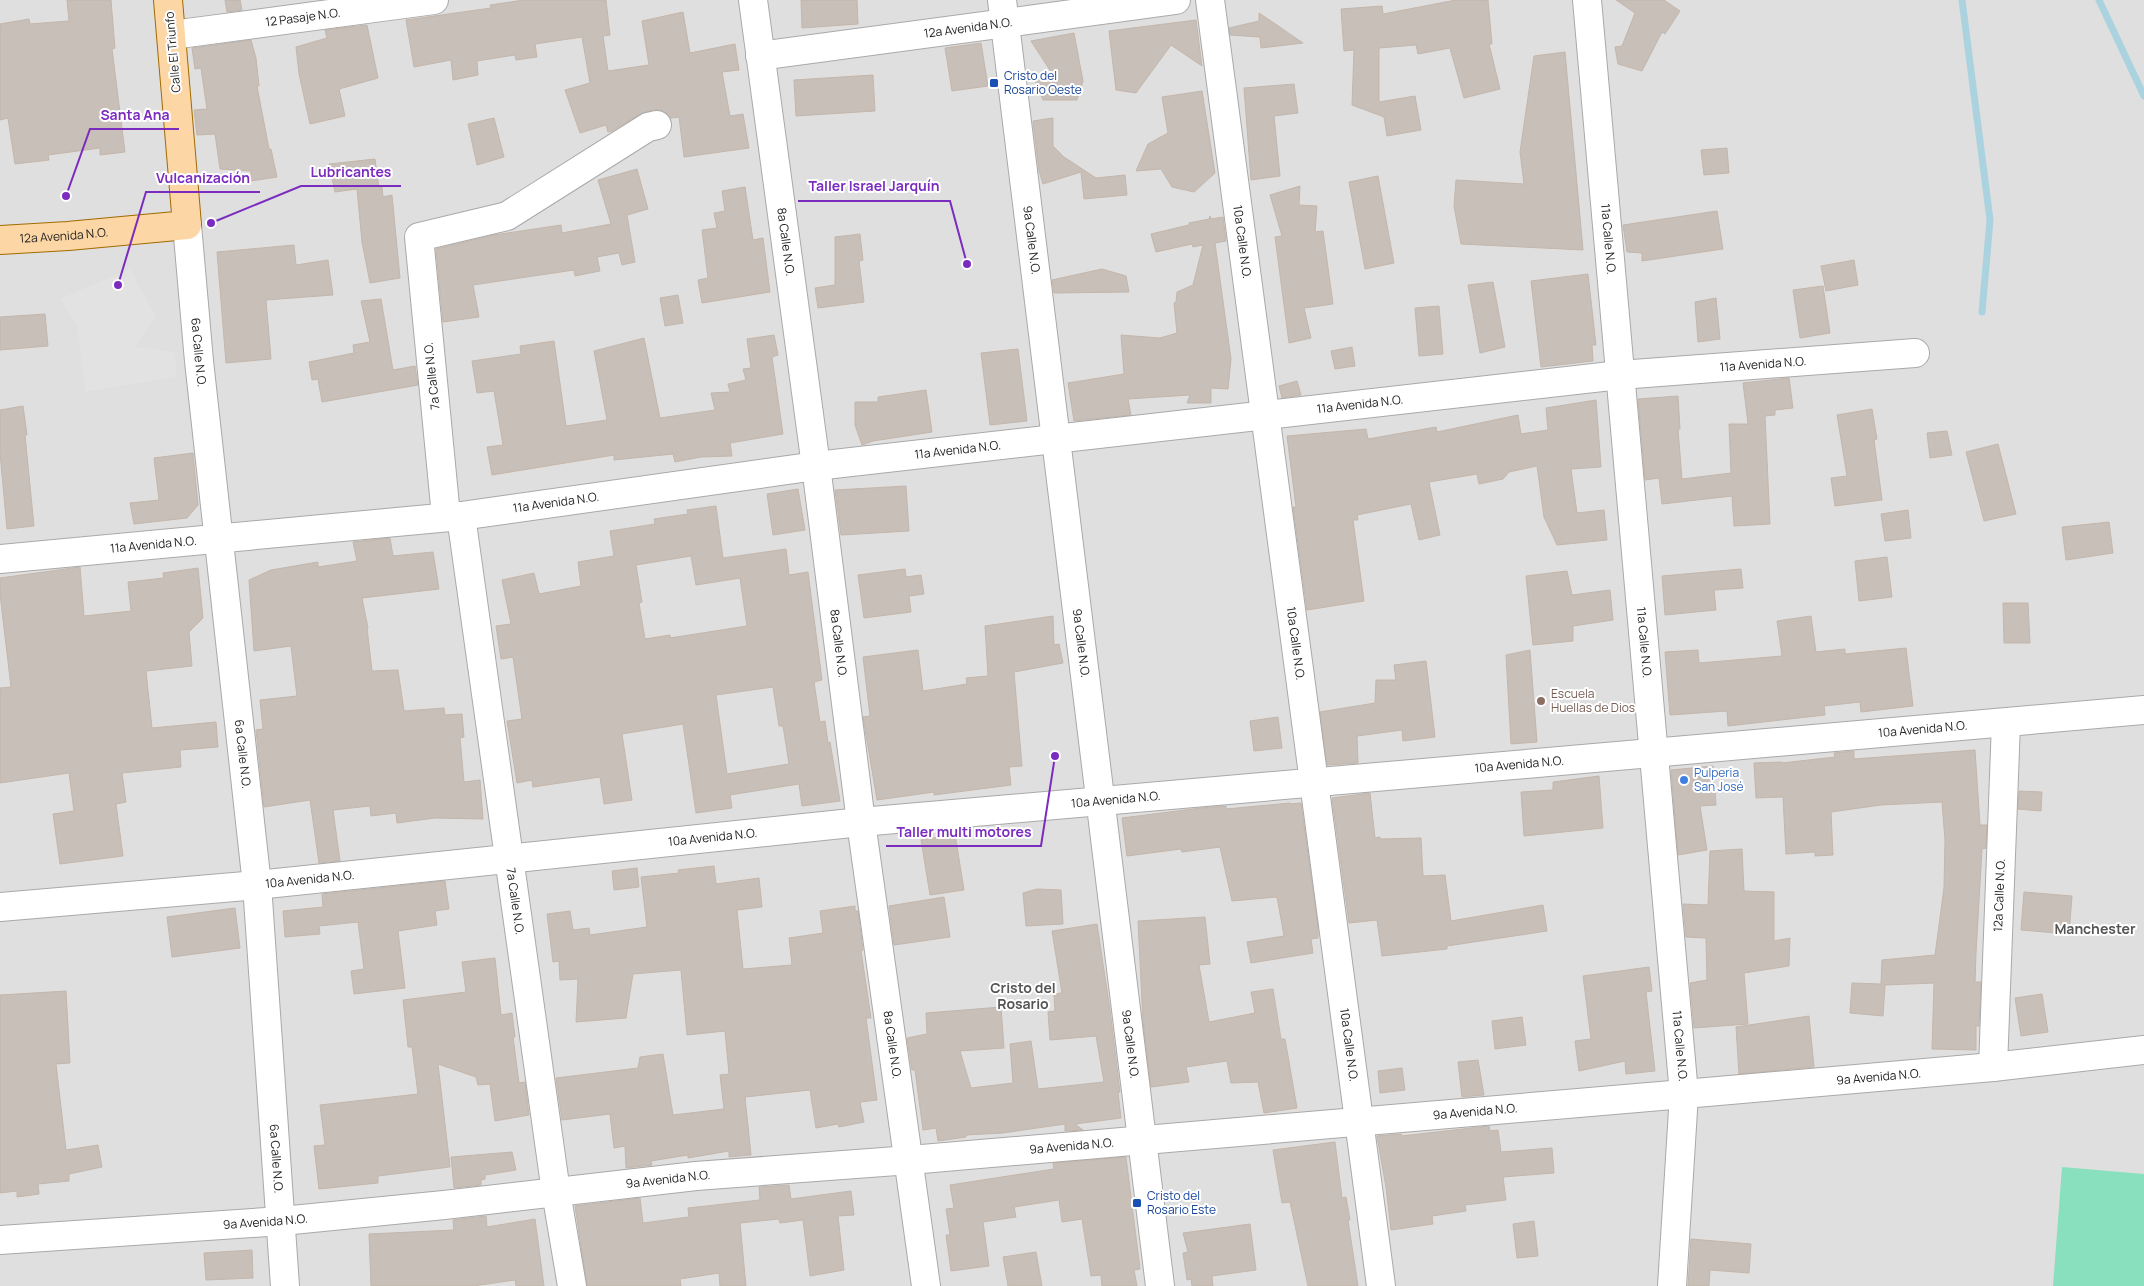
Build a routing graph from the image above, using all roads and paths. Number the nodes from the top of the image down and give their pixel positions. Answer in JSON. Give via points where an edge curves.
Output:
{"nodes":[{"id":1,"x":168,"y":0,"type":"edge"},
{"id":2,"x":434,"y":0,"type":"edge"},
{"id":3,"x":753,"y":0,"type":"edge"},
{"id":4,"x":1176,"y":0,"type":"edge"},
{"id":5,"x":1210,"y":0,"type":"edge"},
{"id":6,"x":1587,"y":0,"type":"edge"},
{"id":7,"x":1003,"y":11,"type":"edge"},
{"id":8,"x":172,"y":35,"type":"junction"},
{"id":9,"x":760,"y":56,"type":"junction"},
{"id":10,"x":657,"y":125,"type":"dead end"},
{"id":11,"x":186,"y":225,"type":"junction"},
{"id":12,"x":0,"y":240,"type":"edge"},
{"id":13,"x":1915,"y":353,"type":"dead end"},
{"id":14,"x":1620,"y":375,"type":"junction"},
{"id":15,"x":1265,"y":415,"type":"junction"},
{"id":16,"x":1056,"y":438,"type":"junction"},
{"id":17,"x":816,"y":466,"type":"junction"},
{"id":18,"x":454,"y":516,"type":"junction"},
{"id":19,"x":220,"y":539,"type":"junction"},
{"id":20,"x":0,"y":559,"type":"edge"},
{"id":21,"x":2144,"y":710,"type":"edge"},
{"id":22,"x":2006,"y":723,"type":"junction"},
{"id":23,"x":1654,"y":753,"type":"junction"},
{"id":24,"x":1314,"y":783,"type":"junction"},
{"id":25,"x":1100,"y":801,"type":"junction"},
{"id":26,"x":861,"y":822,"type":"junction"},
{"id":27,"x":509,"y":858,"type":"junction"},
{"id":28,"x":258,"y":885,"type":"junction"},
{"id":29,"x":0,"y":907,"type":"edge"},
{"id":30,"x":2144,"y":1050,"type":"edge"},
{"id":31,"x":1993,"y":1067,"type":"junction"},
{"id":32,"x":1684,"y":1094,"type":"junction"},
{"id":33,"x":1359,"y":1121,"type":"junction"},
{"id":34,"x":1142,"y":1139,"type":"junction"},
{"id":35,"x":910,"y":1160,"type":"junction"},
{"id":36,"x":556,"y":1192,"type":"junction"},
{"id":37,"x":282,"y":1220,"type":"junction"},
{"id":38,"x":0,"y":1240,"type":"edge"},
{"id":39,"x":285,"y":1286,"type":"edge"},
{"id":40,"x":572,"y":1286,"type":"edge"},
{"id":41,"x":926,"y":1286,"type":"edge"},
{"id":42,"x":1160,"y":1286,"type":"edge"},
{"id":43,"x":1381,"y":1286,"type":"edge"},
{"id":44,"x":1672,"y":1286,"type":"edge"}],
"edges":[{"from":1,"to":8,"type":"main road","name":"Calle El Triunfo"},
{"from":2,"to":8,"type":"street","name":"12 Pasaje N.O."},
{"from":3,"to":9,"type":"street","name":"8a Calle N.O."},
{"from":4,"to":7,"type":"street","name":"12a Avenida N.O."},
{"from":5,"to":15,"type":"street","name":"10a Calle N.O."},
{"from":6,"to":14,"type":"street","name":"11a Calle N.O."},
{"from":7,"to":9,"type":"street","name":"12a Avenida N.O."},
{"from":7,"to":16,"type":"street","name":"9a Calle N.O."},
{"from":8,"to":11,"type":"main road","name":"Calle El Triunfo"},
{"from":9,"to":17,"type":"street","name":"8a Calle N.O."},
{"from":10,"to":18,"type":"street","name":"7a Calle N.O.","via":[[648,127],[507,216],[419,237]]},
{"from":11,"to":12,"type":"main road","name":"12a Avenida N.O."},
{"from":11,"to":19,"type":"street","name":"6a Calle N.O."},
{"from":13,"to":14,"type":"street","name":"11a Avenida N.O."},
{"from":14,"to":15,"type":"street","name":"11a Avenida N.O."},
{"from":14,"to":23,"type":"street","name":"11a Calle N.O."},
{"from":15,"to":16,"type":"street","name":"11a Avenida N.O."},
{"from":15,"to":24,"type":"street","name":"10a Calle N.O."},
{"from":16,"to":17,"type":"street","name":"11a Avenida N.O."},
{"from":16,"to":25,"type":"street","name":"9a Calle N.O."},
{"from":17,"to":18,"type":"street","name":"11a Avenida N.O."},
{"from":17,"to":26,"type":"street","name":"8a Calle N.O."},
{"from":18,"to":19,"type":"street","name":"11a Avenida N.O."},
{"from":18,"to":27,"type":"street","name":"7a Calle N.O."},
{"from":19,"to":20,"type":"street","name":"11a Avenida N.O."},
{"from":19,"to":28,"type":"street","name":"6a Calle N.O."},
{"from":21,"to":22,"type":"street","name":"10a Avenida N.O."},
{"from":22,"to":23,"type":"street","name":"10a Avenida N.O."},
{"from":22,"to":31,"type":"street","name":"12a Calle N.O."},
{"from":23,"to":24,"type":"street","name":"10a Avenida N.O."},
{"from":23,"to":32,"type":"street","name":"11a Calle N.O."},
{"from":24,"to":25,"type":"street","name":"10a Avenida N.O."},
{"from":24,"to":33,"type":"street","name":"10a Calle N.O."},
{"from":25,"to":26,"type":"street","name":"10a Avenida N.O."},
{"from":25,"to":34,"type":"street","name":"9a Calle N.O."},
{"from":26,"to":27,"type":"street","name":"10a Avenida N.O."},
{"from":26,"to":35,"type":"street","name":"8a Calle N.O."},
{"from":27,"to":28,"type":"street","name":"10a Avenida N.O."},
{"from":27,"to":36,"type":"street","name":"7a Calle N.O."},
{"from":28,"to":29,"type":"street","name":"10a Avenida N.O."},
{"from":28,"to":37,"type":"street","name":"6a Calle N.O."},
{"from":30,"to":31,"type":"street","name":"9a Avenida N.O."},
{"from":31,"to":32,"type":"street","name":"9a Avenida N.O."},
{"from":32,"to":33,"type":"street","name":"9a Avenida N.O."},
{"from":32,"to":44,"type":"street","name":"11a Calle N.O."},
{"from":33,"to":34,"type":"street","name":"9a Avenida N.O."},
{"from":33,"to":43,"type":"street","name":"10a Calle N.O."},
{"from":34,"to":35,"type":"street","name":"9a Avenida N.O."},
{"from":34,"to":42,"type":"street","name":"9a Calle N.O."},
{"from":35,"to":36,"type":"street","name":"9a Avenida N.O.","via":[[696,1176]]},
{"from":35,"to":41,"type":"street","name":"8a Calle N.O."},
{"from":36,"to":37,"type":"street","name":"9a Avenida N.O."},
{"from":36,"to":40,"type":"street","name":"7a Calle N.O."},
{"from":37,"to":38,"type":"street","name":"9a Avenida N.O."},
{"from":37,"to":39,"type":"street","name":"6a Calle N.O."}]}
